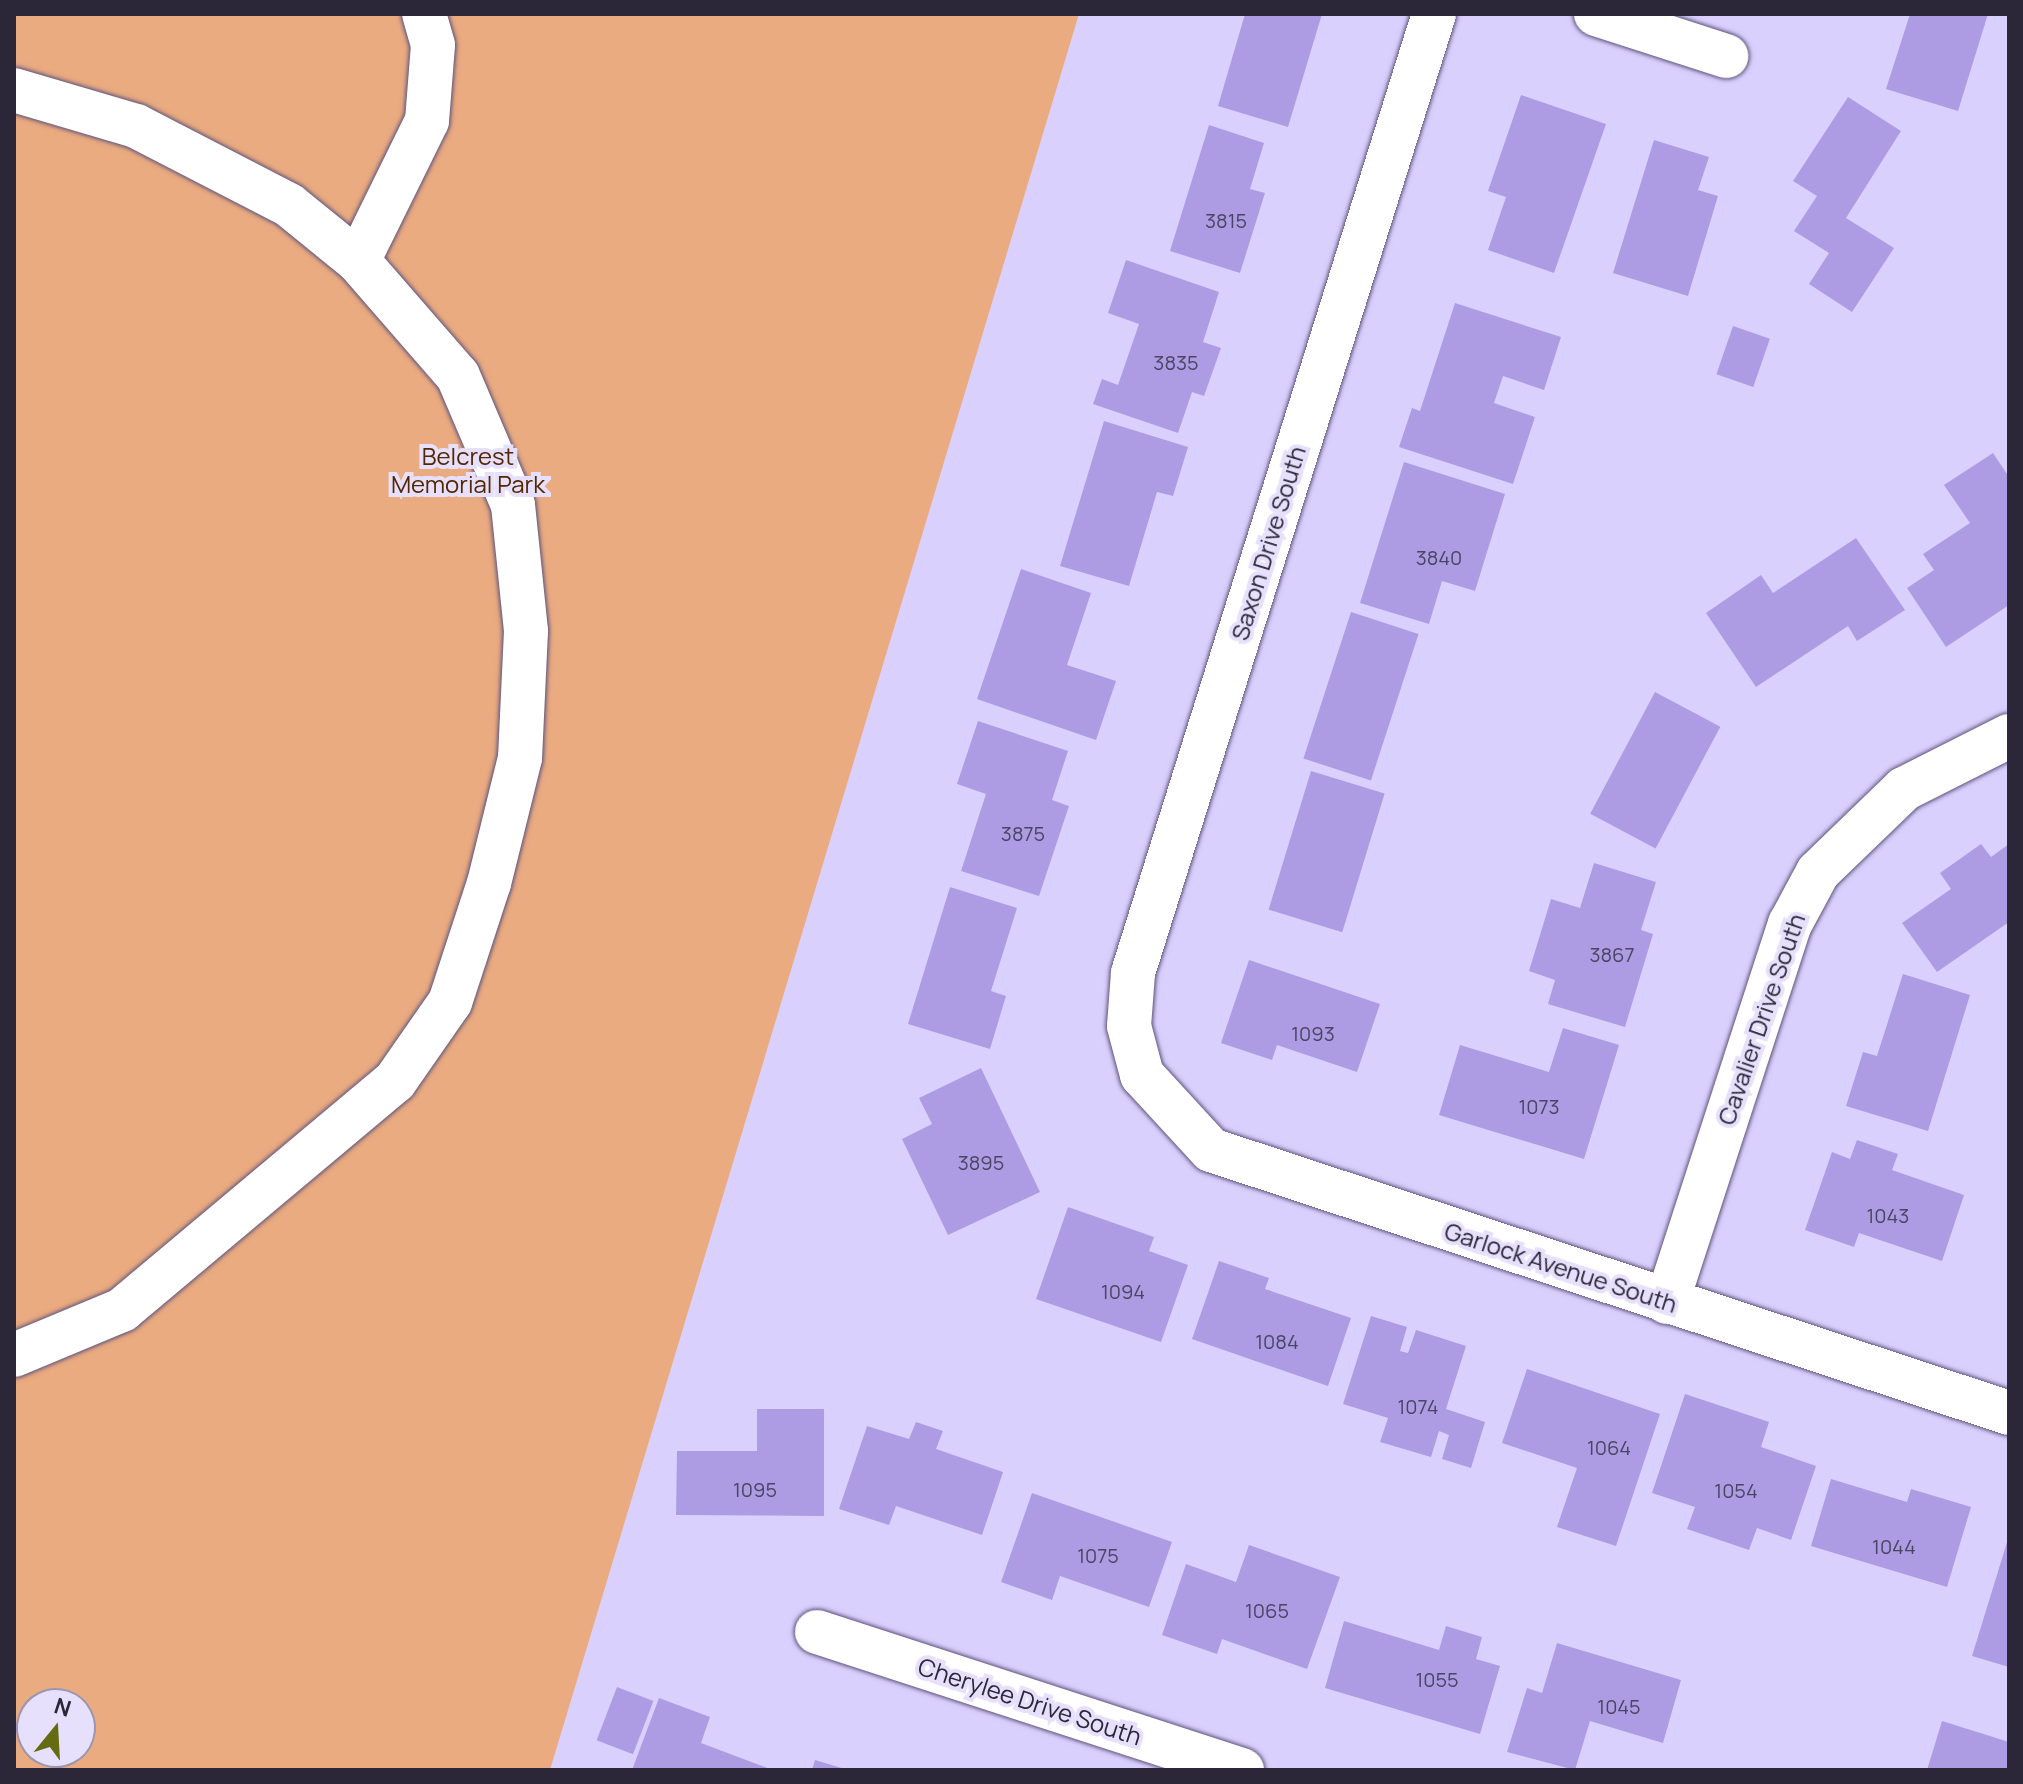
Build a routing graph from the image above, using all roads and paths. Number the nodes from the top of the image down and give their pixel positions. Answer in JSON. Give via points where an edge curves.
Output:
{"nodes":[{"id":1,"x":424,"y":14,"type":"edge"},
{"id":2,"x":1434,"y":14,"type":"edge"},
{"id":3,"x":1596,"y":14,"type":"edge"},
{"id":4,"x":1726,"y":56,"type":"dead end"},
{"id":5,"x":14,"y":90,"type":"edge"},
{"id":6,"x":358,"y":261,"type":"junction"},
{"id":7,"x":2009,"y":736,"type":"edge"},
{"id":8,"x":1142,"y":1075,"type":"joint"},
{"id":9,"x":1667,"y":1302,"type":"junction"},
{"id":10,"x":14,"y":1355,"type":"edge"},
{"id":11,"x":2009,"y":1413,"type":"edge"},
{"id":12,"x":817,"y":1632,"type":"dead end"},
{"id":13,"x":1242,"y":1770,"type":"edge"}],
"edges":[{"from":1,"to":6,"type":"street","via":[[433,45],[427,121]]},
{"from":2,"to":8,"type":"street","name":"Saxon Drive South","via":[[1133,973],[1129,1026]]},
{"from":3,"to":4,"type":"street"},
{"from":5,"to":6,"type":"street","via":[[136,126],[289,205]]},
{"from":6,"to":10,"type":"street","via":[[458,376],[513,505],[526,631],[520,758],[489,883],[450,1002],[395,1081],[122,1310]]},
{"from":7,"to":9,"type":"street","name":"Cavalier Drive South","via":[[1904,789],[1818,872],[1790,924]]},
{"from":8,"to":9,"type":"street","name":"Garlock Avenue South","via":[[1211,1150]]},
{"from":9,"to":11,"type":"street","name":"Garlock Avenue South"},
{"from":12,"to":13,"type":"street","name":"Cherylee Drive South"}]}
